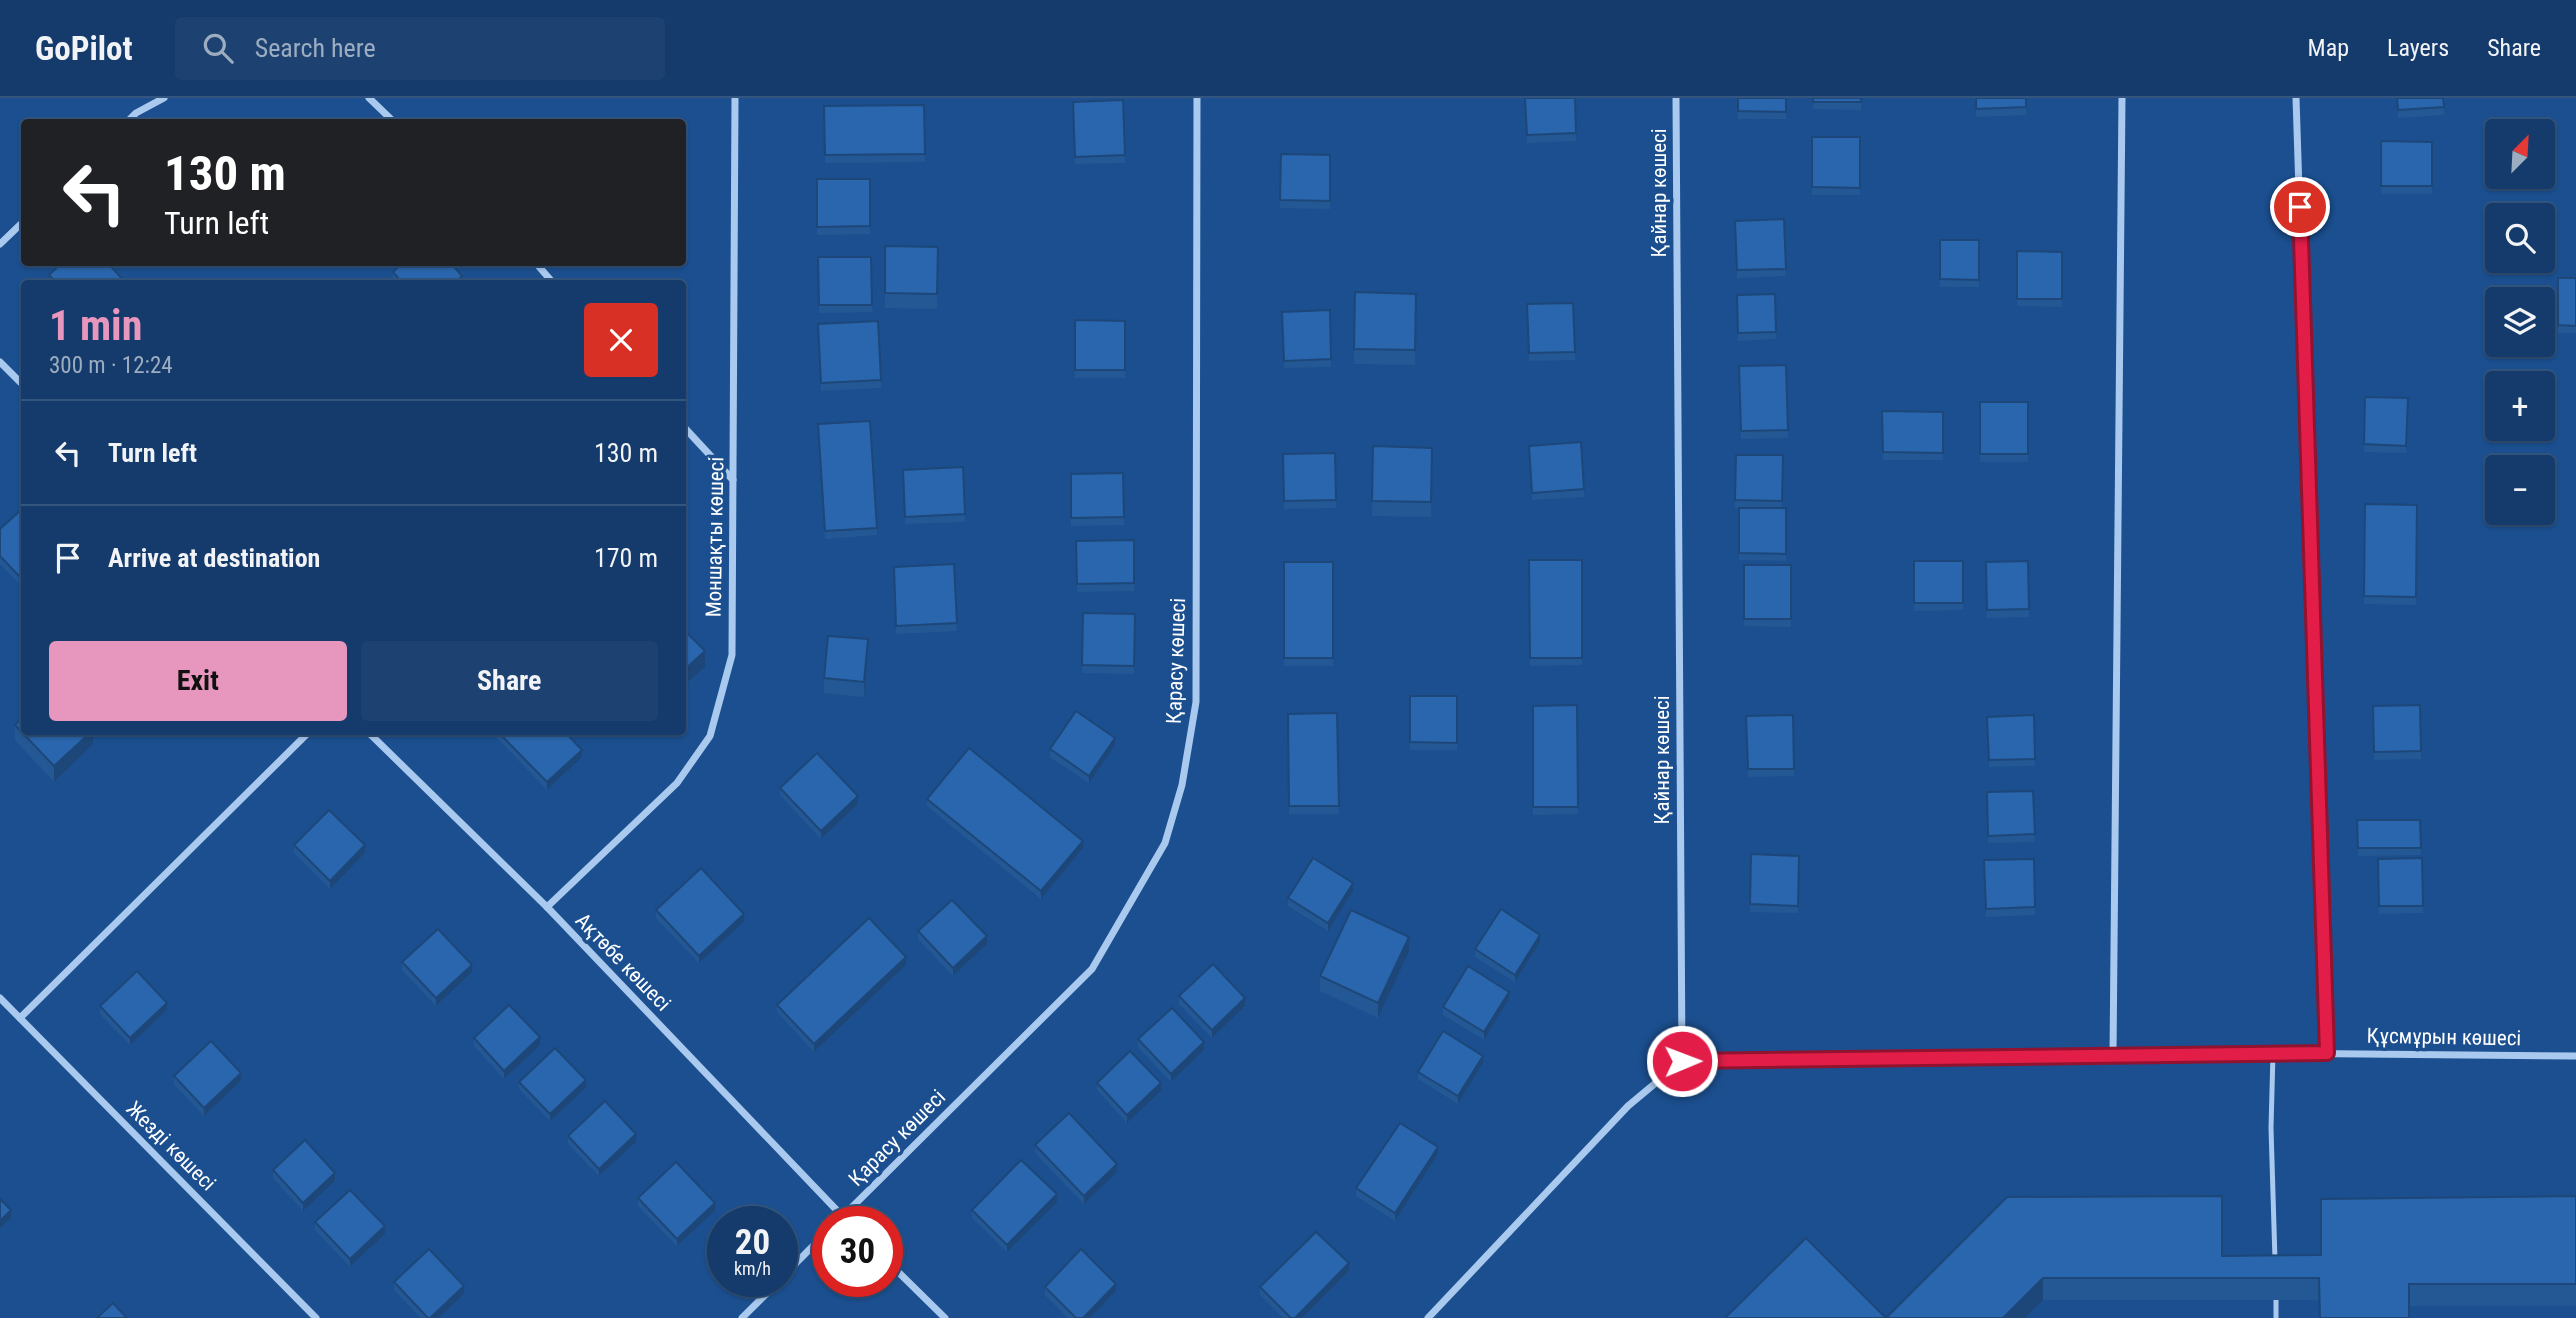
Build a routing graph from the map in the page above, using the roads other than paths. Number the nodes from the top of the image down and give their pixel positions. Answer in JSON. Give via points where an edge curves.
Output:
{"nodes":[{"id":1,"x":164,"y":98,"type":"edge"},
{"id":2,"x":369,"y":98,"type":"edge"},
{"id":3,"x":735,"y":98,"type":"edge"},
{"id":4,"x":1197,"y":98,"type":"edge"},
{"id":5,"x":1676,"y":98,"type":"edge"},
{"id":6,"x":2122,"y":98,"type":"edge"},
{"id":7,"x":2296,"y":98,"type":"edge"},
{"id":8,"x":130,"y":119,"type":"edge"},
{"id":9,"x":391,"y":119,"type":"edge"},
{"id":10,"x":21,"y":224,"type":"edge"},
{"id":11,"x":0,"y":244,"type":"edge"},
{"id":12,"x":538,"y":266,"type":"edge"},
{"id":13,"x":551,"y":280,"type":"edge"},
{"id":14,"x":0,"y":362,"type":"edge"},
{"id":15,"x":21,"y":383,"type":"edge"},
{"id":16,"x":686,"y":429,"type":"edge"},
{"id":17,"x":733,"y":481,"type":"junction"},
{"id":18,"x":306,"y":735,"type":"edge"},
{"id":19,"x":371,"y":735,"type":"edge"},
{"id":20,"x":547,"y":907,"type":"junction"},
{"id":21,"x":0,"y":998,"type":"edge"},
{"id":22,"x":20,"y":1018,"type":"junction"},
{"id":23,"x":2327,"y":1053,"type":"junction"},
{"id":24,"x":2273,"y":1054,"type":"junction"},
{"id":25,"x":2113,"y":1055,"type":"junction"},
{"id":26,"x":2576,"y":1056,"type":"edge"},
{"id":27,"x":1682,"y":1061,"type":"junction"},
{"id":28,"x":829,"y":1206,"type":"edge"},
{"id":29,"x":856,"y":1206,"type":"edge"},
{"id":30,"x":812,"y":1247,"type":"edge"},
{"id":31,"x":798,"y":1261,"type":"edge"},
{"id":32,"x":2276,"y":1264,"type":"edge"},
{"id":33,"x":903,"y":1277,"type":"edge"},
{"id":34,"x":762,"y":1297,"type":"edge"},
{"id":35,"x":2276,"y":1300,"type":"edge"},
{"id":36,"x":316,"y":1318,"type":"edge"},
{"id":37,"x":742,"y":1318,"type":"edge"},
{"id":38,"x":945,"y":1318,"type":"edge"},
{"id":39,"x":1428,"y":1318,"type":"edge"},
{"id":40,"x":2276,"y":1318,"type":"edge"}],
"edges":[{"from":1,"to":8,"type":"street"},
{"from":2,"to":9,"type":"street"},
{"from":3,"to":17,"type":"street","name":"Моншақты көшесі"},
{"from":4,"to":29,"type":"street","name":"Қарасу көшесі","via":[[1196,702],[1182,785],[1165,843],[1092,969]]},
{"from":5,"to":27,"type":"street","name":"Қайнар көшесі"},
{"from":6,"to":25,"type":"street"},
{"from":7,"to":23,"type":"street"},
{"from":10,"to":11,"type":"street"},
{"from":12,"to":13,"type":"street"},
{"from":14,"to":15,"type":"street"},
{"from":16,"to":17,"type":"street"},
{"from":17,"to":20,"type":"street","name":"Моншақты көшесі","via":[[732,655],[710,736],[677,783]]},
{"from":18,"to":22,"type":"street"},
{"from":19,"to":20,"type":"street","name":"Ақтөбе көшесі"},
{"from":20,"to":28,"type":"street","name":"Ақтөбе көшесі"},
{"from":21,"to":22,"type":"street","name":"Жезді көшесі"},
{"from":22,"to":36,"type":"street","name":"Жезді көшесі"},
{"from":23,"to":24,"type":"street","name":"Құсмұрын көшесі"},
{"from":23,"to":26,"type":"street","name":"Құсмұрын көшесі"},
{"from":24,"to":25,"type":"street","name":"Құсмұрын көшесі"},
{"from":24,"to":32,"type":"lane"},
{"from":25,"to":27,"type":"street","name":"Құсмұрын көшесі"},
{"from":27,"to":39,"type":"street","via":[[1629,1106]]},
{"from":30,"to":31,"type":"street"},
{"from":33,"to":38,"type":"street"},
{"from":34,"to":37,"type":"street"},
{"from":35,"to":40,"type":"lane"}]}
